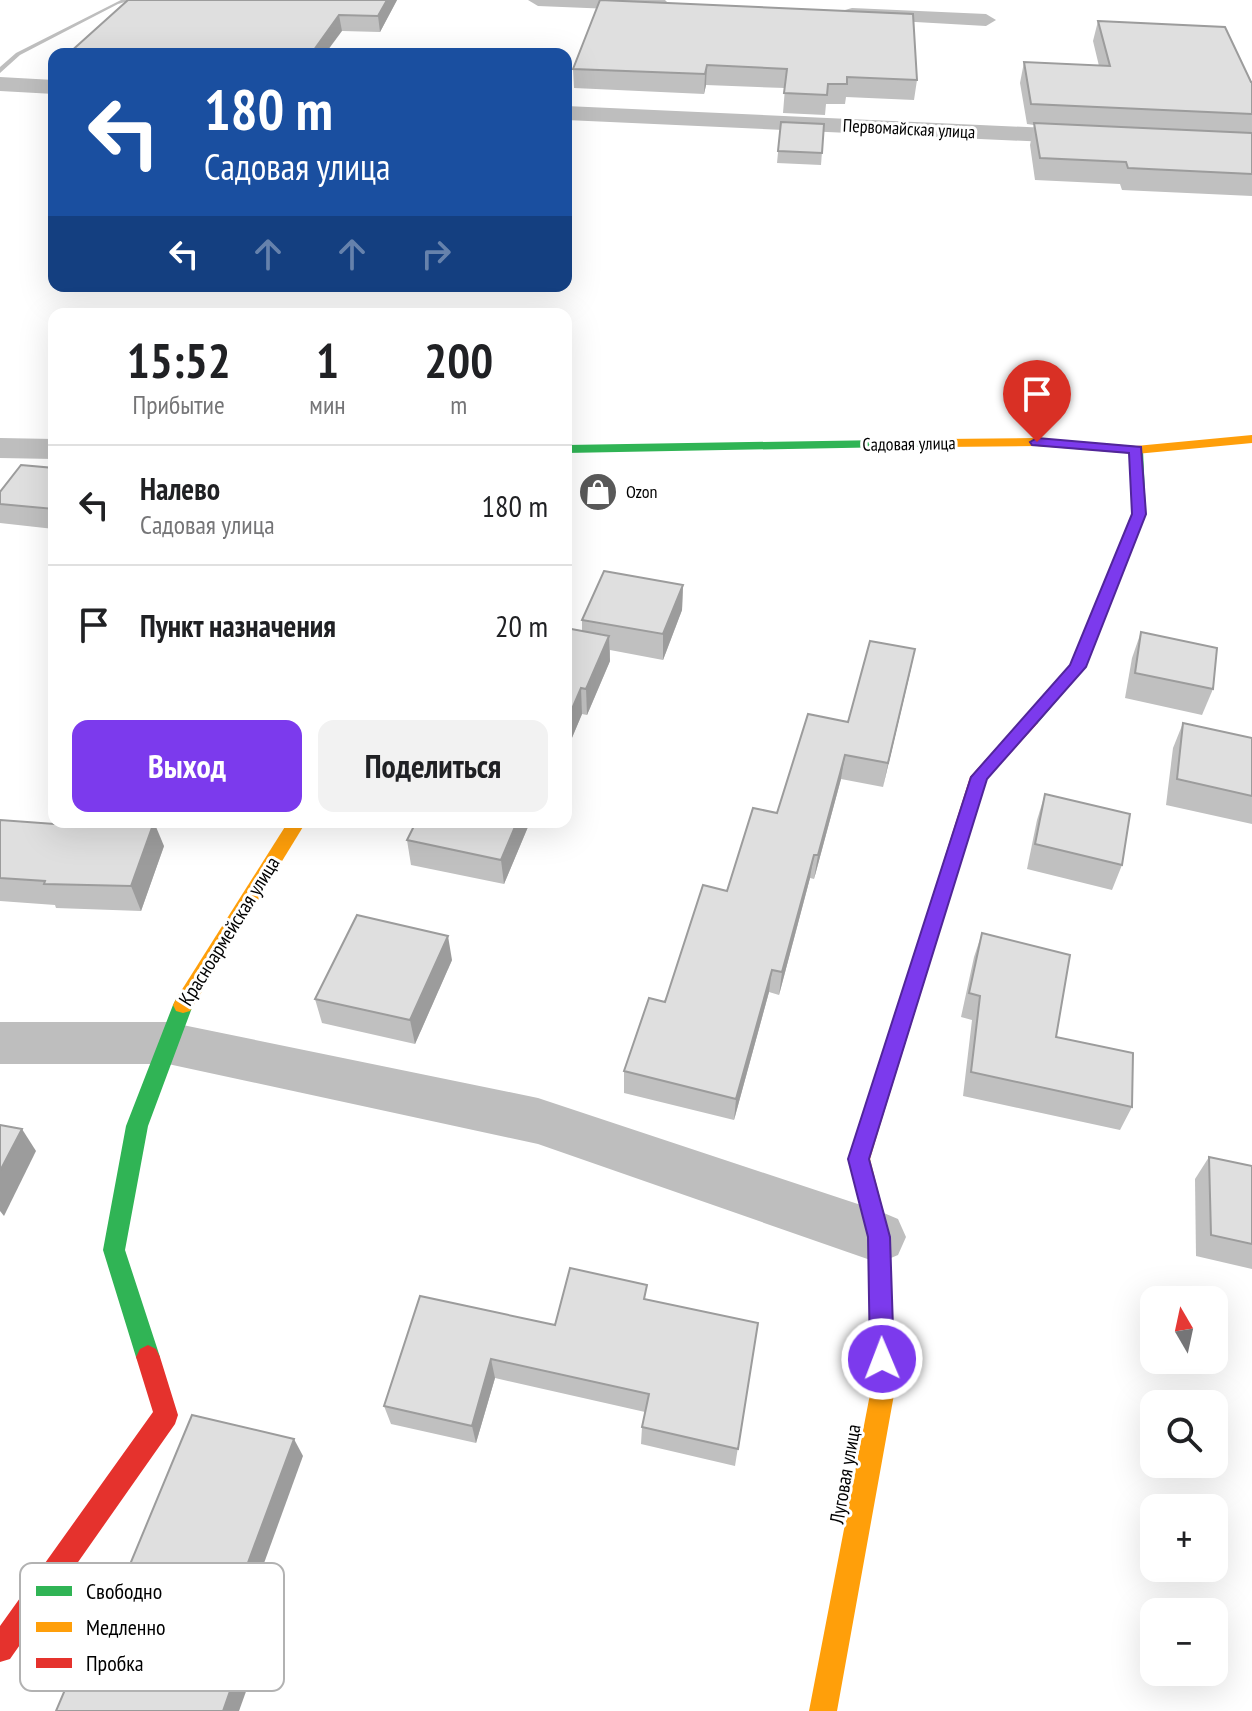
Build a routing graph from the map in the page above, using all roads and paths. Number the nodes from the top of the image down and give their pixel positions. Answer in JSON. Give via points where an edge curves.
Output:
{"nodes":[{"id":1,"x":538,"y":0,"type":"edge"},
{"id":2,"x":682,"y":6,"type":"edge"},
{"id":3,"x":826,"y":13,"type":"edge"},
{"id":4,"x":986,"y":20,"type":"dead end"},
{"id":5,"x":0,"y":84,"type":"edge"},
{"id":6,"x":48,"y":87,"type":"edge"},
{"id":7,"x":572,"y":113,"type":"edge"},
{"id":8,"x":1108,"y":138,"type":"edge"},
{"id":9,"x":1252,"y":439,"type":"edge"},
{"id":10,"x":0,"y":448,"type":"edge"},
{"id":11,"x":48,"y":449,"type":"edge"},
{"id":12,"x":572,"y":449,"type":"edge"},
{"id":13,"x":1136,"y":450,"type":"junction"},
{"id":14,"x":293,"y":828,"type":"edge"},
{"id":15,"x":0,"y":1043,"type":"edge"},
{"id":16,"x":168,"y":1043,"type":"junction"},
{"id":17,"x":879,"y":1237,"type":"junction"},
{"id":18,"x":61,"y":1563,"type":"edge"},
{"id":19,"x":20,"y":1621,"type":"edge"},
{"id":20,"x":0,"y":1649,"type":"edge"},
{"id":21,"x":823,"y":1711,"type":"edge"}],
"edges":[{"from":1,"to":2,"type":"street"},
{"from":3,"to":4,"type":"street"},
{"from":5,"to":6,"type":"street"},
{"from":7,"to":8,"type":"street","name":"Первомайская улица"},
{"from":9,"to":13,"type":"street","name":"Садовая улица"},
{"from":10,"to":11,"type":"street"},
{"from":12,"to":13,"type":"street","name":"Садовая улица","via":[[1037,442]]},
{"from":13,"to":17,"type":"street","name":"Луговая улица","via":[[1139,514],[1078,667],[979,777],[859,1159]]},
{"from":14,"to":16,"type":"street","name":"Красноармейская улица","via":[[178,1013]]},
{"from":15,"to":16,"type":"street"},
{"from":16,"to":17,"type":"street","via":[[538,1121]]},
{"from":16,"to":18,"type":"street","name":"Красноармейская улица","via":[[137,1126],[114,1250],[166,1415]]},
{"from":17,"to":21,"type":"street","name":"Луговая улица","via":[[883,1389]]},
{"from":19,"to":20,"type":"street","name":"Красноармейская улица"}]}
